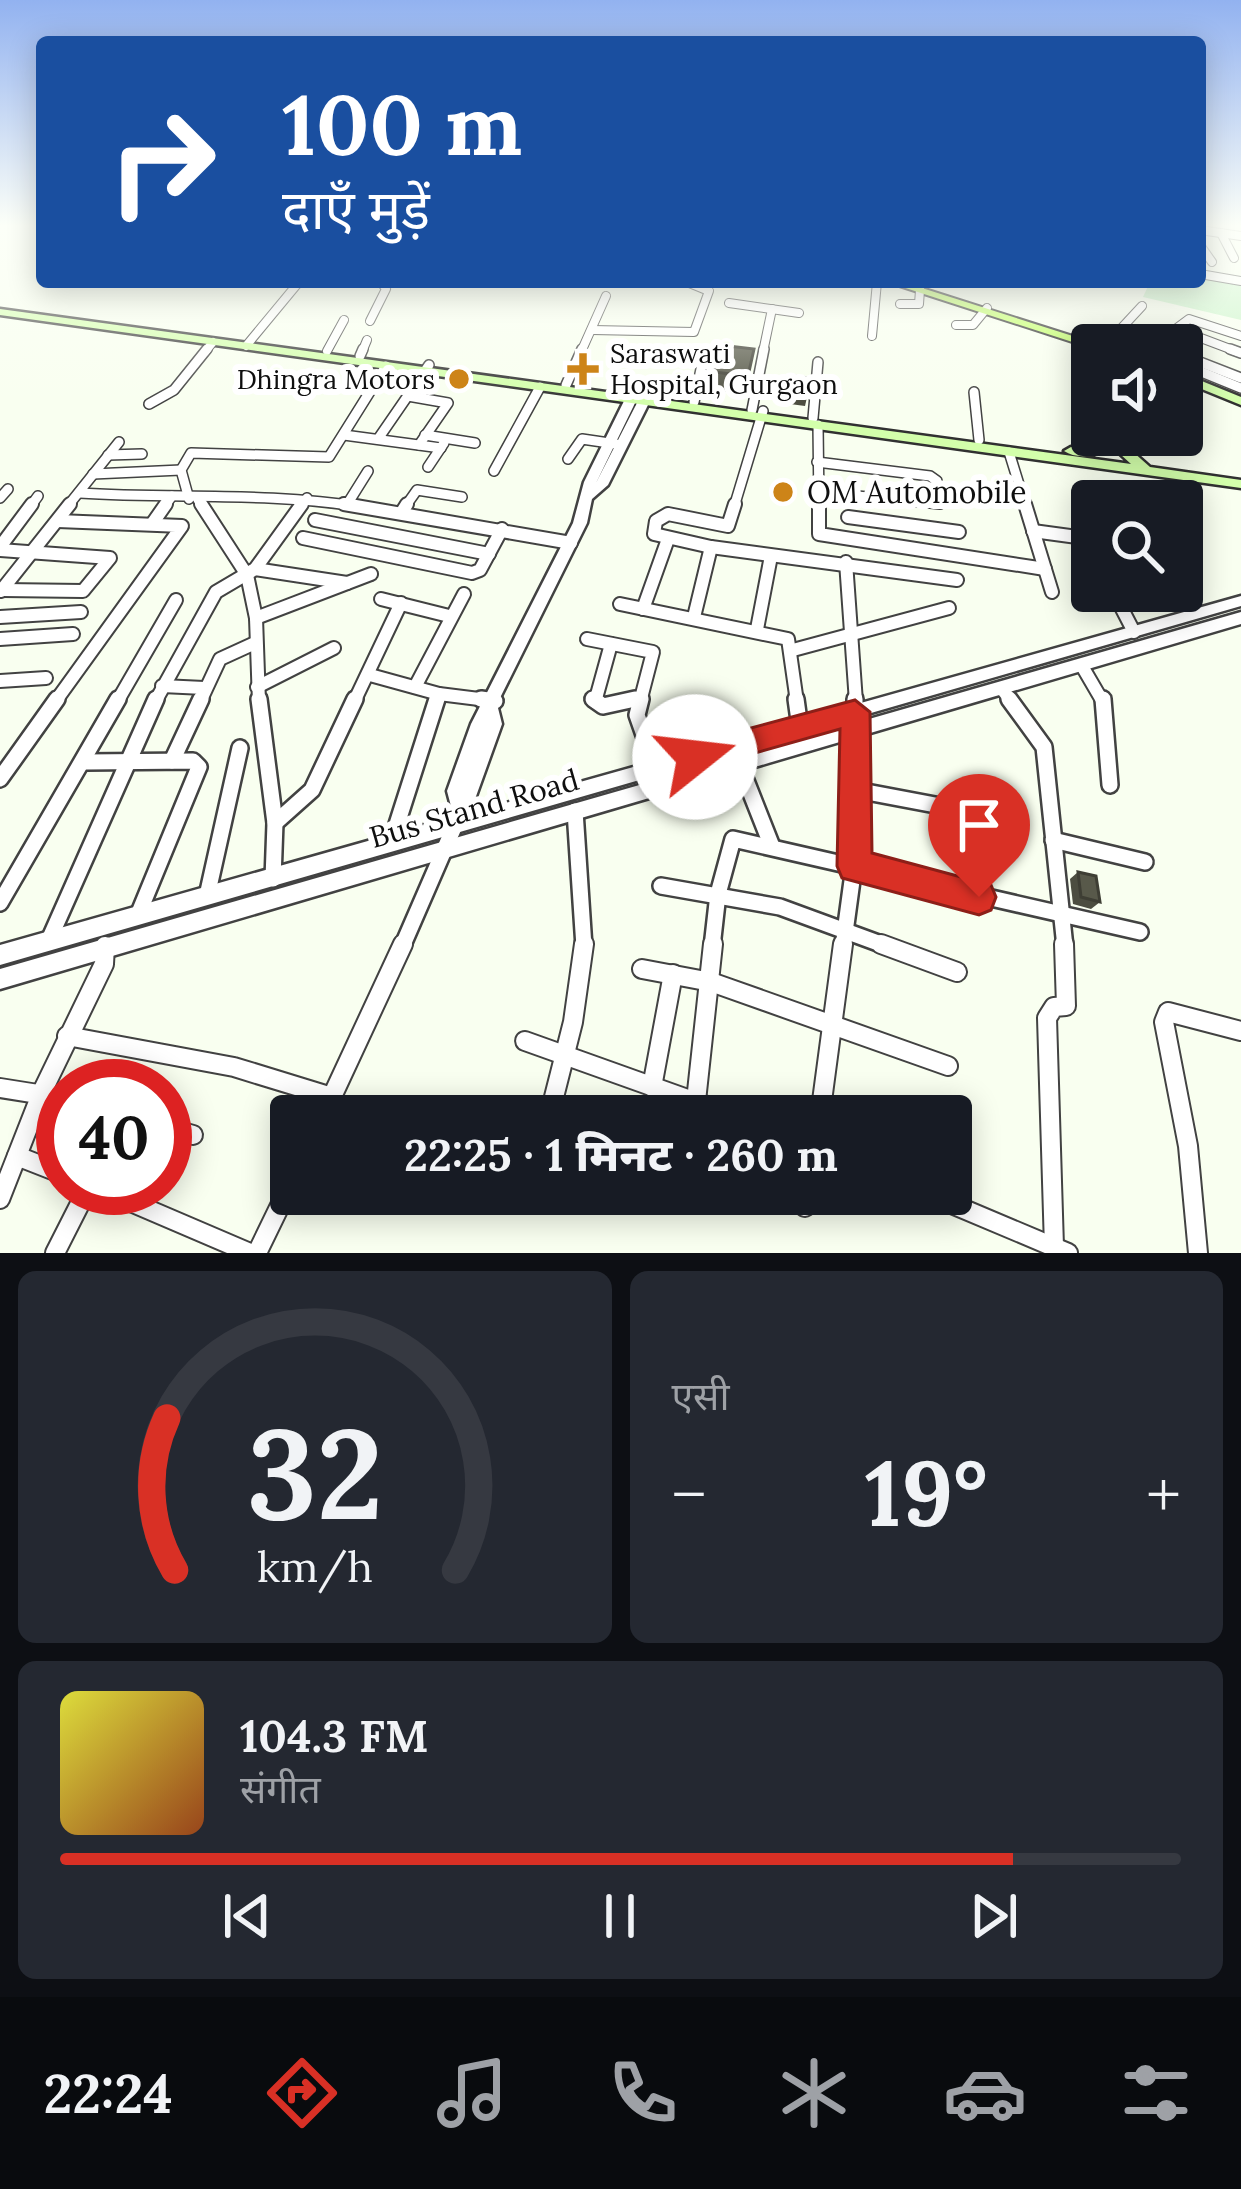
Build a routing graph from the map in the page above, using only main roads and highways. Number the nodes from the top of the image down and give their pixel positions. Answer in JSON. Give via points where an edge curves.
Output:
{"nodes":[{"id":1,"x":922,"y":288,"type":"edge"},
{"id":2,"x":922,"y":288,"type":"edge"},
{"id":3,"x":0,"y":309,"type":"edge"},
{"id":4,"x":50,"y":316,"type":"junction"},
{"id":5,"x":1071,"y":334,"type":"edge"},
{"id":6,"x":1071,"y":337,"type":"edge"},
{"id":7,"x":249,"y":343,"type":"junction"},
{"id":8,"x":427,"y":368,"type":"junction"},
{"id":9,"x":1203,"y":386,"type":"edge"},
{"id":10,"x":1241,"y":401,"type":"edge"},
{"id":11,"x":759,"y":413,"type":"junction"},
{"id":12,"x":972,"y":442,"type":"junction"},
{"id":13,"x":1071,"y":452,"type":"edge"},
{"id":14,"x":1129,"y":456,"type":"edge"},
{"id":15,"x":1146,"y":471,"type":"junction"},
{"id":16,"x":1241,"y":484,"type":"edge"}],
"edges":[{"from":1,"to":6,"type":"main road"},
{"from":2,"to":5,"type":"main road"},
{"from":3,"to":4,"type":"main road"},
{"from":4,"to":7,"type":"main road"},
{"from":4,"to":7,"type":"main road"},
{"from":7,"to":8,"type":"main road"},
{"from":7,"to":8,"type":"main road"},
{"from":8,"to":11,"type":"main road"},
{"from":8,"to":11,"type":"main road"},
{"from":9,"to":10,"type":"main road"},
{"from":11,"to":12,"type":"main road"},
{"from":12,"to":13,"type":"main road"},
{"from":12,"to":15,"type":"main road"},
{"from":14,"to":15,"type":"main road"},
{"from":15,"to":16,"type":"main road"}]}
